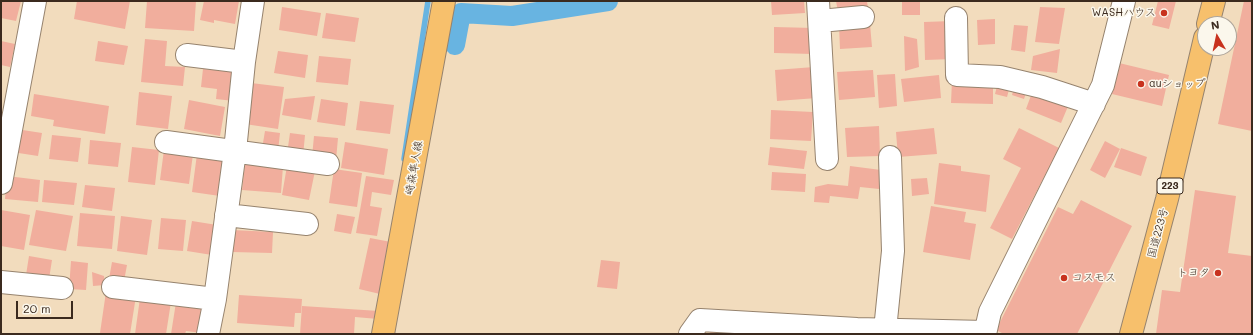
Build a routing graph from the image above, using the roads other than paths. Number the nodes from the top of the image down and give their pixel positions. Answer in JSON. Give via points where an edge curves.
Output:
{"nodes":[{"id":1,"x":35,"y":1,"type":"edge"},
{"id":2,"x":253,"y":1,"type":"edge"},
{"id":3,"x":444,"y":1,"type":"edge"},
{"id":4,"x":1124,"y":1,"type":"edge"},
{"id":5,"x":1214,"y":1,"type":"edge"},
{"id":6,"x":819,"y":11,"type":"edge"},
{"id":7,"x":1210,"y":16,"type":"edge"},
{"id":8,"x":863,"y":17,"type":"dead end"},
{"id":9,"x":956,"y":18,"type":"dead end"},
{"id":10,"x":187,"y":54,"type":"dead end"},
{"id":11,"x":1201,"y":56,"type":"edge"},
{"id":12,"x":244,"y":62,"type":"junction"},
{"id":13,"x":1094,"y":104,"type":"junction"},
{"id":14,"x":166,"y":142,"type":"dead end"},
{"id":15,"x":235,"y":151,"type":"junction"},
{"id":16,"x":890,"y":157,"type":"dead end"},
{"id":17,"x":827,"y":159,"type":"dead end"},
{"id":18,"x":328,"y":164,"type":"dead end"},
{"id":19,"x":1,"y":183,"type":"edge"},
{"id":20,"x":226,"y":215,"type":"junction"},
{"id":21,"x":307,"y":224,"type":"dead end"},
{"id":22,"x":1,"y":282,"type":"edge"},
{"id":23,"x":113,"y":287,"type":"dead end"},
{"id":24,"x":62,"y":288,"type":"dead end"},
{"id":25,"x":215,"y":299,"type":"junction"},
{"id":26,"x":886,"y":330,"type":"junction"},
{"id":27,"x":985,"y":333,"type":"edge"},
{"id":28,"x":208,"y":334,"type":"edge"},
{"id":29,"x":383,"y":334,"type":"edge"},
{"id":30,"x":690,"y":334,"type":"edge"},
{"id":31,"x":1131,"y":334,"type":"edge"}],
"edges":[{"from":1,"to":19,"type":"street"},
{"from":2,"to":12,"type":"street"},
{"from":3,"to":29,"type":"main road","name":"崎森隼人線"},
{"from":4,"to":13,"type":"street","via":[[1103,85]]},
{"from":5,"to":7,"type":"main road"},
{"from":6,"to":8,"type":"street"},
{"from":6,"to":17,"type":"street"},
{"from":9,"to":13,"type":"street","via":[[957,75],[1000,77]]},
{"from":10,"to":12,"type":"street"},
{"from":11,"to":31,"type":"main road","name":"国道223号","number":"223","via":[[1167,199]]},
{"from":12,"to":15,"type":"street"},
{"from":13,"to":27,"type":"street","via":[[990,312]]},
{"from":14,"to":15,"type":"street"},
{"from":15,"to":18,"type":"street"},
{"from":15,"to":20,"type":"street"},
{"from":16,"to":26,"type":"street","via":[[893,251]]},
{"from":20,"to":21,"type":"street"},
{"from":20,"to":25,"type":"street"},
{"from":22,"to":24,"type":"street"},
{"from":23,"to":25,"type":"street"},
{"from":25,"to":28,"type":"street"},
{"from":26,"to":27,"type":"street"},
{"from":26,"to":30,"type":"street","via":[[700,320]]}]}
